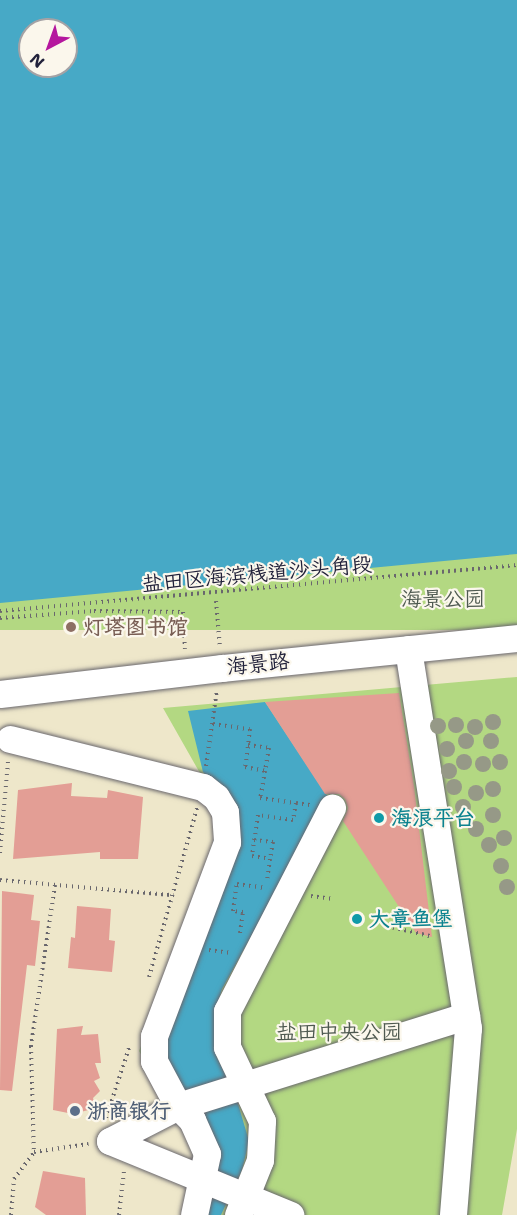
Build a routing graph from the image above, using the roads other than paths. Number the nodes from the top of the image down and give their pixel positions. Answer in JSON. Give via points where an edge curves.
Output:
{"nodes":[{"id":1,"x":517,"y":638,"type":"edge"},
{"id":2,"x":408,"y":649,"type":"junction"},
{"id":3,"x":0,"y":694,"type":"edge"},
{"id":4,"x":10,"y":739,"type":"road end"},
{"id":5,"x":332,"y":808,"type":"dead end"},
{"id":6,"x":466,"y":1016,"type":"junction"},
{"id":7,"x":243,"y":1086,"type":"junction"},
{"id":8,"x":178,"y":1106,"type":"junction"},
{"id":9,"x":202,"y":1181,"type":"junction"},
{"id":10,"x":240,"y":1202,"type":"edge"},
{"id":11,"x":194,"y":1215,"type":"edge"},
{"id":12,"x":290,"y":1215,"type":"edge"},
{"id":13,"x":453,"y":1215,"type":"edge"}],
"edges":[{"from":1,"to":2,"type":"street","name":"海景路"},
{"from":2,"to":3,"type":"street","name":"海景路"},
{"from":2,"to":6,"type":"street"},
{"from":4,"to":8,"type":"street","via":[[203,787],[216,797],[225,812],[227,842],[154,1036],[154,1061]]},
{"from":5,"to":7,"type":"street","via":[[246,956],[227,1011],[227,1047]]},
{"from":6,"to":7,"type":"street"},
{"from":6,"to":13,"type":"street"},
{"from":7,"to":8,"type":"street"},
{"from":7,"to":10,"type":"street","via":[[262,1121],[260,1160]]},
{"from":8,"to":9,"type":"street","via":[[192,1120],[207,1154]]},
{"from":8,"to":9,"type":"street","via":[[110,1141]]},
{"from":9,"to":10,"type":"street"},
{"from":9,"to":11,"type":"street"},
{"from":10,"to":12,"type":"street"}]}
